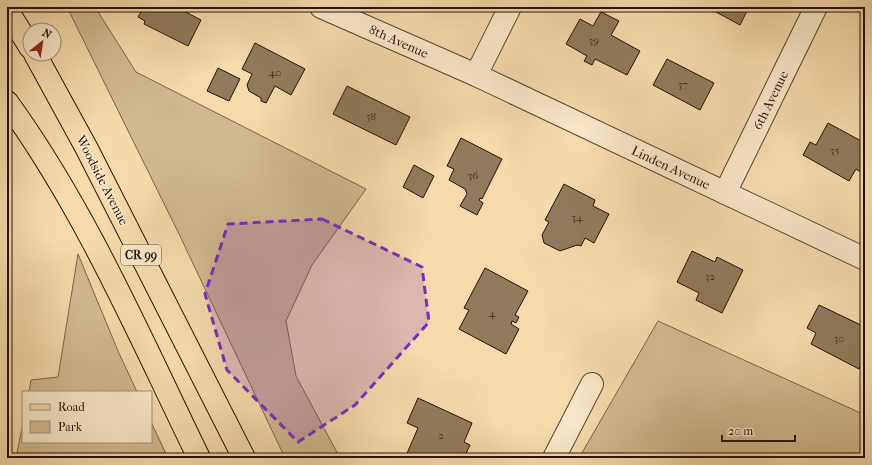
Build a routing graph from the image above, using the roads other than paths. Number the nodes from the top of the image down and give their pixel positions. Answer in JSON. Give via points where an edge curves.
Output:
{"nodes":[{"id":1,"x":321,"y":7,"type":"edge"},
{"id":2,"x":510,"y":7,"type":"edge"},
{"id":3,"x":816,"y":7,"type":"edge"},
{"id":4,"x":7,"y":10,"type":"edge"},
{"id":5,"x":22,"y":34,"type":"edge"},
{"id":6,"x":39,"y":62,"type":"edge"},
{"id":7,"x":476,"y":75,"type":"junction"},
{"id":8,"x":7,"y":102,"type":"edge"},
{"id":9,"x":725,"y":193,"type":"junction"},
{"id":10,"x":865,"y":259,"type":"edge"},
{"id":11,"x":592,"y":384,"type":"dead end"},
{"id":12,"x":199,"y":458,"type":"edge"},
{"id":13,"x":244,"y":458,"type":"edge"},
{"id":14,"x":554,"y":458,"type":"edge"}],
"edges":[{"from":1,"to":7,"type":"street","name":"8th Avenue"},
{"from":2,"to":7,"type":"street"},
{"from":3,"to":9,"type":"street","name":"6th Avenue"},
{"from":4,"to":5,"type":"main road"},
{"from":6,"to":13,"type":"main road","name":"Woodside Avenue","number":"CR 99","via":[[87,149]]},
{"from":7,"to":9,"type":"street","name":"Linden Avenue"},
{"from":8,"to":12,"type":"main road","number":"CR 99","via":[[23,123],[72,204],[109,272]]},
{"from":9,"to":10,"type":"street","name":"Linden Avenue"},
{"from":11,"to":14,"type":"street"}]}
